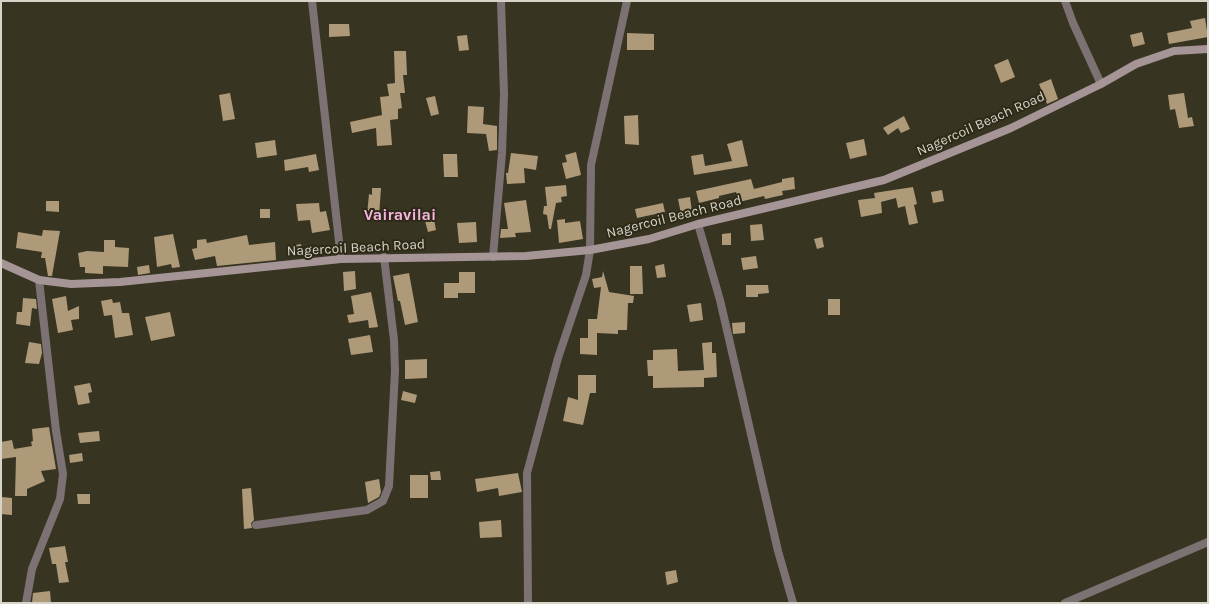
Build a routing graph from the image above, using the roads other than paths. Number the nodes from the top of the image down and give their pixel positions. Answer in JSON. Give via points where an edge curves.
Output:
{"nodes":[{"id":1,"x":312,"y":1,"type":"edge"},
{"id":2,"x":501,"y":1,"type":"edge"},
{"id":3,"x":628,"y":1,"type":"edge"},
{"id":4,"x":1065,"y":1,"type":"edge"},
{"id":5,"x":1208,"y":49,"type":"edge"},
{"id":6,"x":1101,"y":84,"type":"junction"},
{"id":7,"x":698,"y":224,"type":"junction"},
{"id":8,"x":590,"y":250,"type":"junction"},
{"id":9,"x":493,"y":257,"type":"junction"},
{"id":10,"x":384,"y":258,"type":"junction"},
{"id":11,"x":341,"y":259,"type":"junction"},
{"id":12,"x":1,"y":263,"type":"edge"},
{"id":13,"x":39,"y":280,"type":"junction"},
{"id":14,"x":256,"y":525,"type":"dead end"},
{"id":15,"x":1208,"y":542,"type":"edge"},
{"id":16,"x":26,"y":603,"type":"edge"},
{"id":17,"x":528,"y":603,"type":"edge"},
{"id":18,"x":792,"y":603,"type":"edge"},
{"id":19,"x":1065,"y":603,"type":"edge"}],
"edges":[{"from":1,"to":11,"type":"street"},
{"from":2,"to":9,"type":"street","via":[[504,94]]},
{"from":3,"to":8,"type":"street","via":[[591,165]]},
{"from":4,"to":6,"type":"street"},
{"from":5,"to":6,"type":"main road","name":"Nagercoil Beach Road","via":[[1174,51],[1148,59]]},
{"from":6,"to":7,"type":"main road","name":"Nagercoil Beach Road","via":[[1011,128],[884,180]]},
{"from":7,"to":8,"type":"main road","name":"Nagercoil Beach Road","via":[[649,239]]},
{"from":7,"to":18,"type":"street","via":[[720,300]]},
{"from":8,"to":9,"type":"main road","name":"Nagercoil Beach Road"},
{"from":8,"to":17,"type":"street","via":[[586,275],[558,358],[527,473]]},
{"from":9,"to":10,"type":"main road","name":"Nagercoil Beach Road"},
{"from":10,"to":11,"type":"main road","name":"Nagercoil Beach Road"},
{"from":10,"to":14,"type":"street","via":[[394,340],[395,371],[389,486],[383,501],[367,510]]},
{"from":11,"to":13,"type":"main road","name":"Nagercoil Beach Road","via":[[120,282],[71,284]]},
{"from":12,"to":13,"type":"main road","name":"Nagercoil Beach Road"},
{"from":13,"to":16,"type":"street","via":[[63,474],[60,499],[32,570]]},
{"from":15,"to":19,"type":"street"}]}
